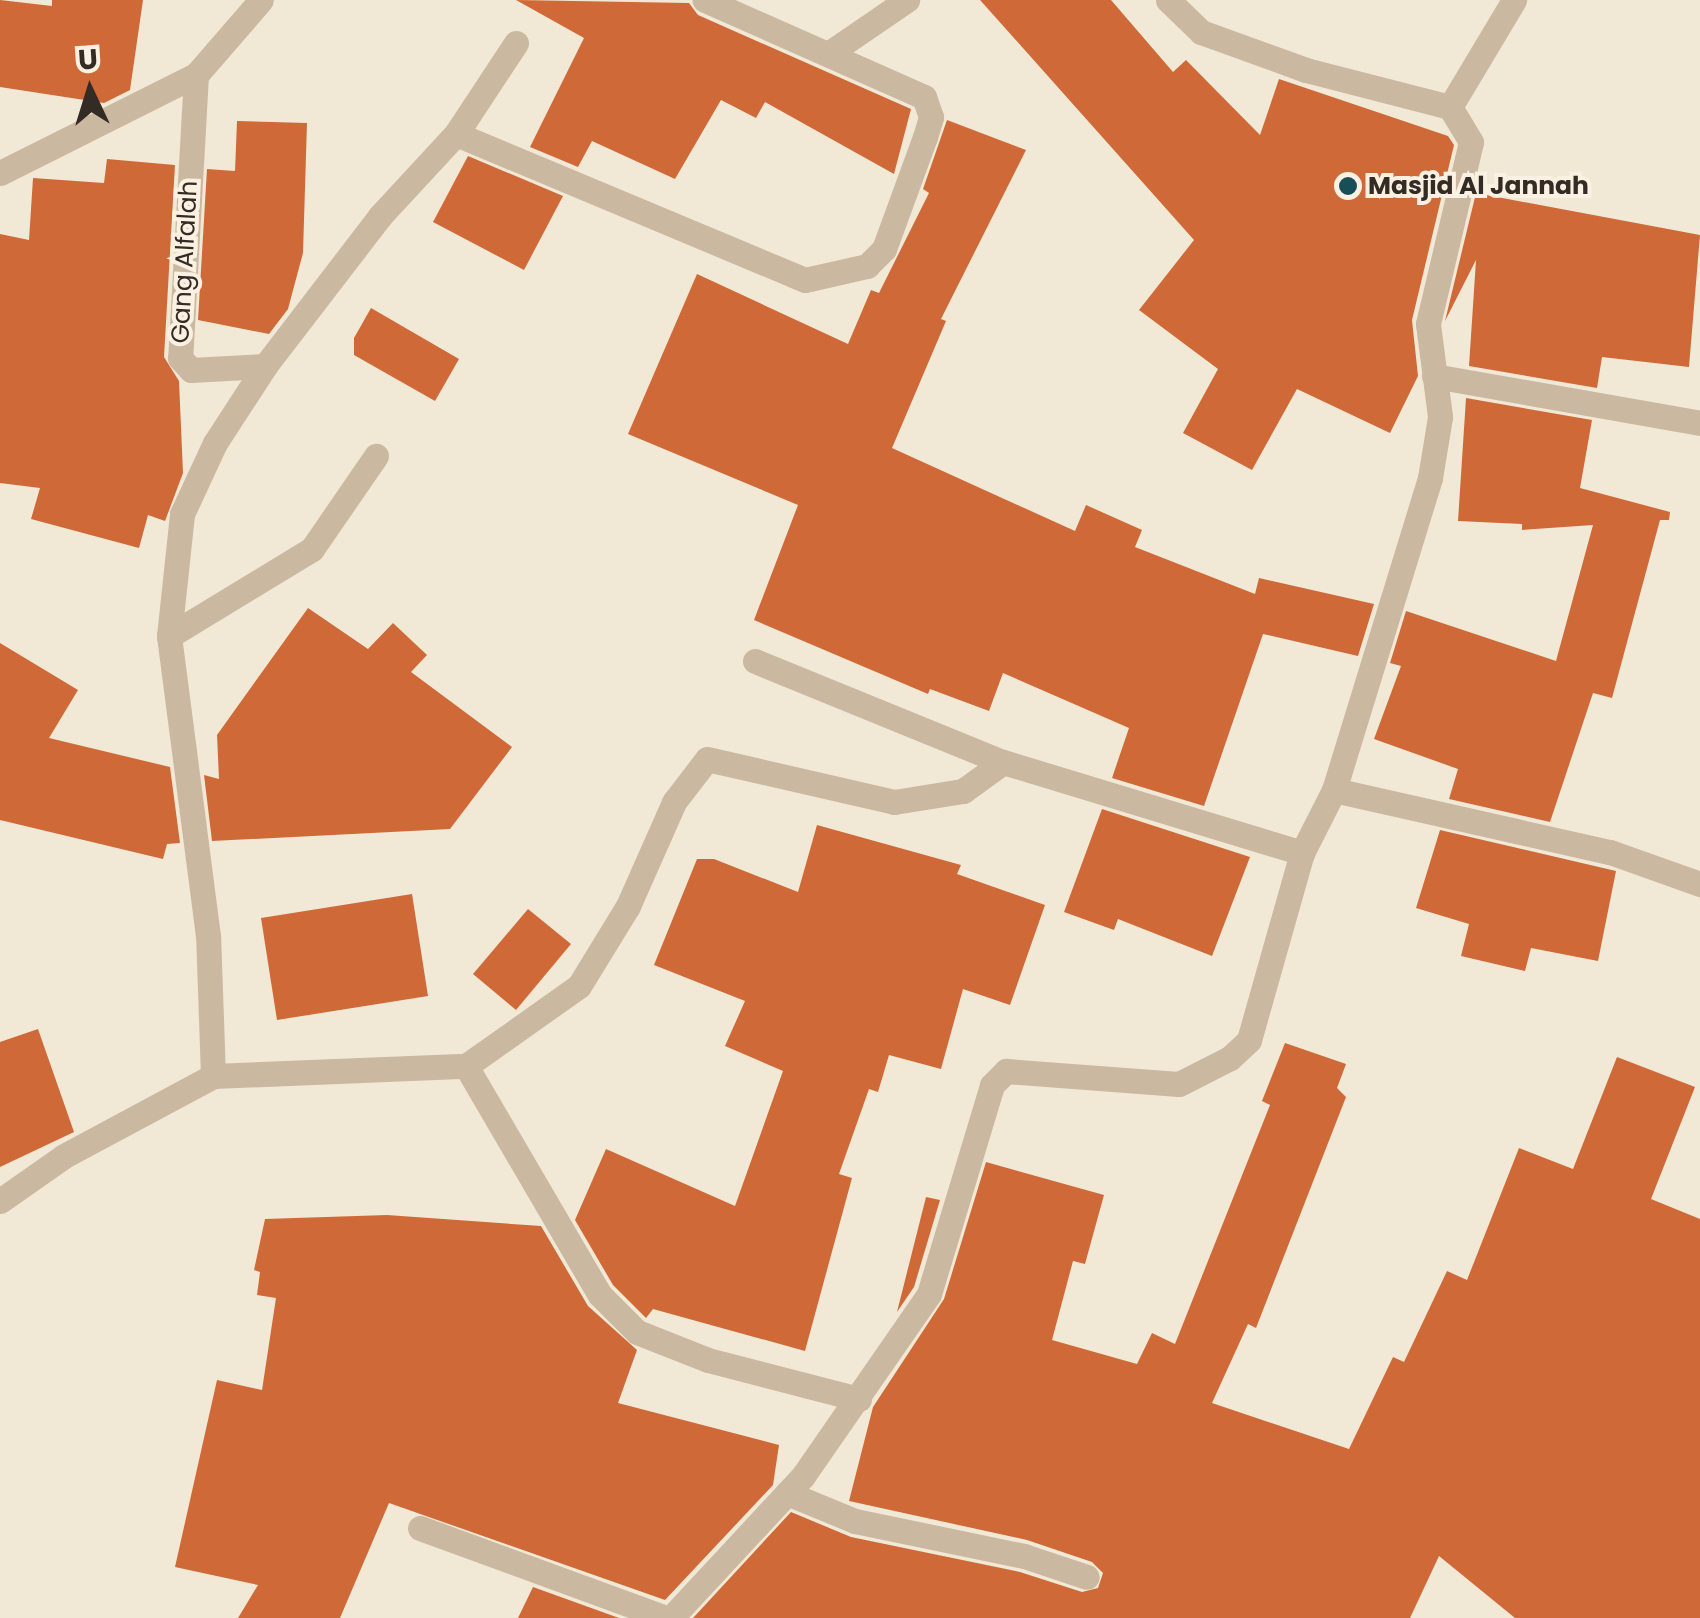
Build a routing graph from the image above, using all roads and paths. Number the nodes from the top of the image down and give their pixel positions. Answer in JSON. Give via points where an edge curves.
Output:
{"nodes":[{"id":1,"x":261,"y":0,"type":"edge"},
{"id":2,"x":706,"y":0,"type":"edge"},
{"id":3,"x":907,"y":0,"type":"edge"},
{"id":4,"x":1168,"y":0,"type":"edge"},
{"id":5,"x":1514,"y":0,"type":"edge"},
{"id":6,"x":516,"y":43,"type":"dead end"},
{"id":7,"x":828,"y":54,"type":"junction"},
{"id":8,"x":196,"y":75,"type":"junction"},
{"id":9,"x":1450,"y":107,"type":"junction"},
{"id":10,"x":456,"y":134,"type":"junction"},
{"id":11,"x":0,"y":173,"type":"edge"},
{"id":12,"x":265,"y":366,"type":"junction"},
{"id":13,"x":1434,"y":376,"type":"junction"},
{"id":14,"x":1700,"y":423,"type":"edge"},
{"id":15,"x":376,"y":456,"type":"dead end"},
{"id":16,"x":169,"y":636,"type":"junction"},
{"id":17,"x":755,"y":661,"type":"dead end"},
{"id":18,"x":1003,"y":762,"type":"junction"},
{"id":19,"x":1334,"y":790,"type":"junction"},
{"id":20,"x":1302,"y":852,"type":"junction"},
{"id":21,"x":1700,"y":884,"type":"edge"},
{"id":22,"x":466,"y":1066,"type":"junction"},
{"id":23,"x":213,"y":1076,"type":"junction"},
{"id":24,"x":0,"y":1201,"type":"edge"},
{"id":25,"x":858,"y":1398,"type":"junction"},
{"id":26,"x":787,"y":1494,"type":"junction"},
{"id":27,"x":420,"y":1528,"type":"dead end"},
{"id":28,"x":1087,"y":1577,"type":"dead end"},
{"id":29,"x":668,"y":1618,"type":"edge"}],
"edges":[{"from":1,"to":8,"type":"street"},
{"from":2,"to":7,"type":"street"},
{"from":3,"to":7,"type":"street"},
{"from":4,"to":9,"type":"street","via":[[1201,32],[1306,70]]},
{"from":5,"to":9,"type":"street"},
{"from":6,"to":10,"type":"street"},
{"from":7,"to":10,"type":"street","via":[[924,97],[931,117],[884,249],[866,266],[804,280]]},
{"from":8,"to":11,"type":"street"},
{"from":8,"to":12,"type":"street","name":"Gang Alfalah","via":[[180,358],[190,370]]},
{"from":9,"to":13,"type":"street","via":[[1471,142],[1428,324]]},
{"from":10,"to":12,"type":"street","via":[[380,216]]},
{"from":12,"to":16,"type":"street","via":[[214,443],[182,514]]},
{"from":13,"to":14,"type":"street"},
{"from":13,"to":19,"type":"street","via":[[1440,417],[1430,478]]},
{"from":15,"to":16,"type":"street","via":[[312,549]]},
{"from":16,"to":23,"type":"street","via":[[208,936]]},
{"from":17,"to":18,"type":"street"},
{"from":18,"to":20,"type":"street"},
{"from":18,"to":22,"type":"street","via":[[963,791],[894,802],[707,760],[674,802],[628,906],[579,986]]},
{"from":19,"to":20,"type":"street"},
{"from":19,"to":21,"type":"street","via":[[1610,852]]},
{"from":20,"to":25,"type":"street","via":[[1249,1040],[1230,1058],[1179,1084],[1006,1071],[992,1086],[928,1294]]},
{"from":22,"to":23,"type":"street"},
{"from":22,"to":25,"type":"street","via":[[600,1296],[637,1332],[708,1360]]},
{"from":23,"to":24,"type":"street","via":[[64,1156]]},
{"from":25,"to":26,"type":"street"},
{"from":26,"to":28,"type":"street","via":[[854,1521],[1024,1556]]},
{"from":26,"to":29,"type":"street"},
{"from":27,"to":29,"type":"street"}]}
